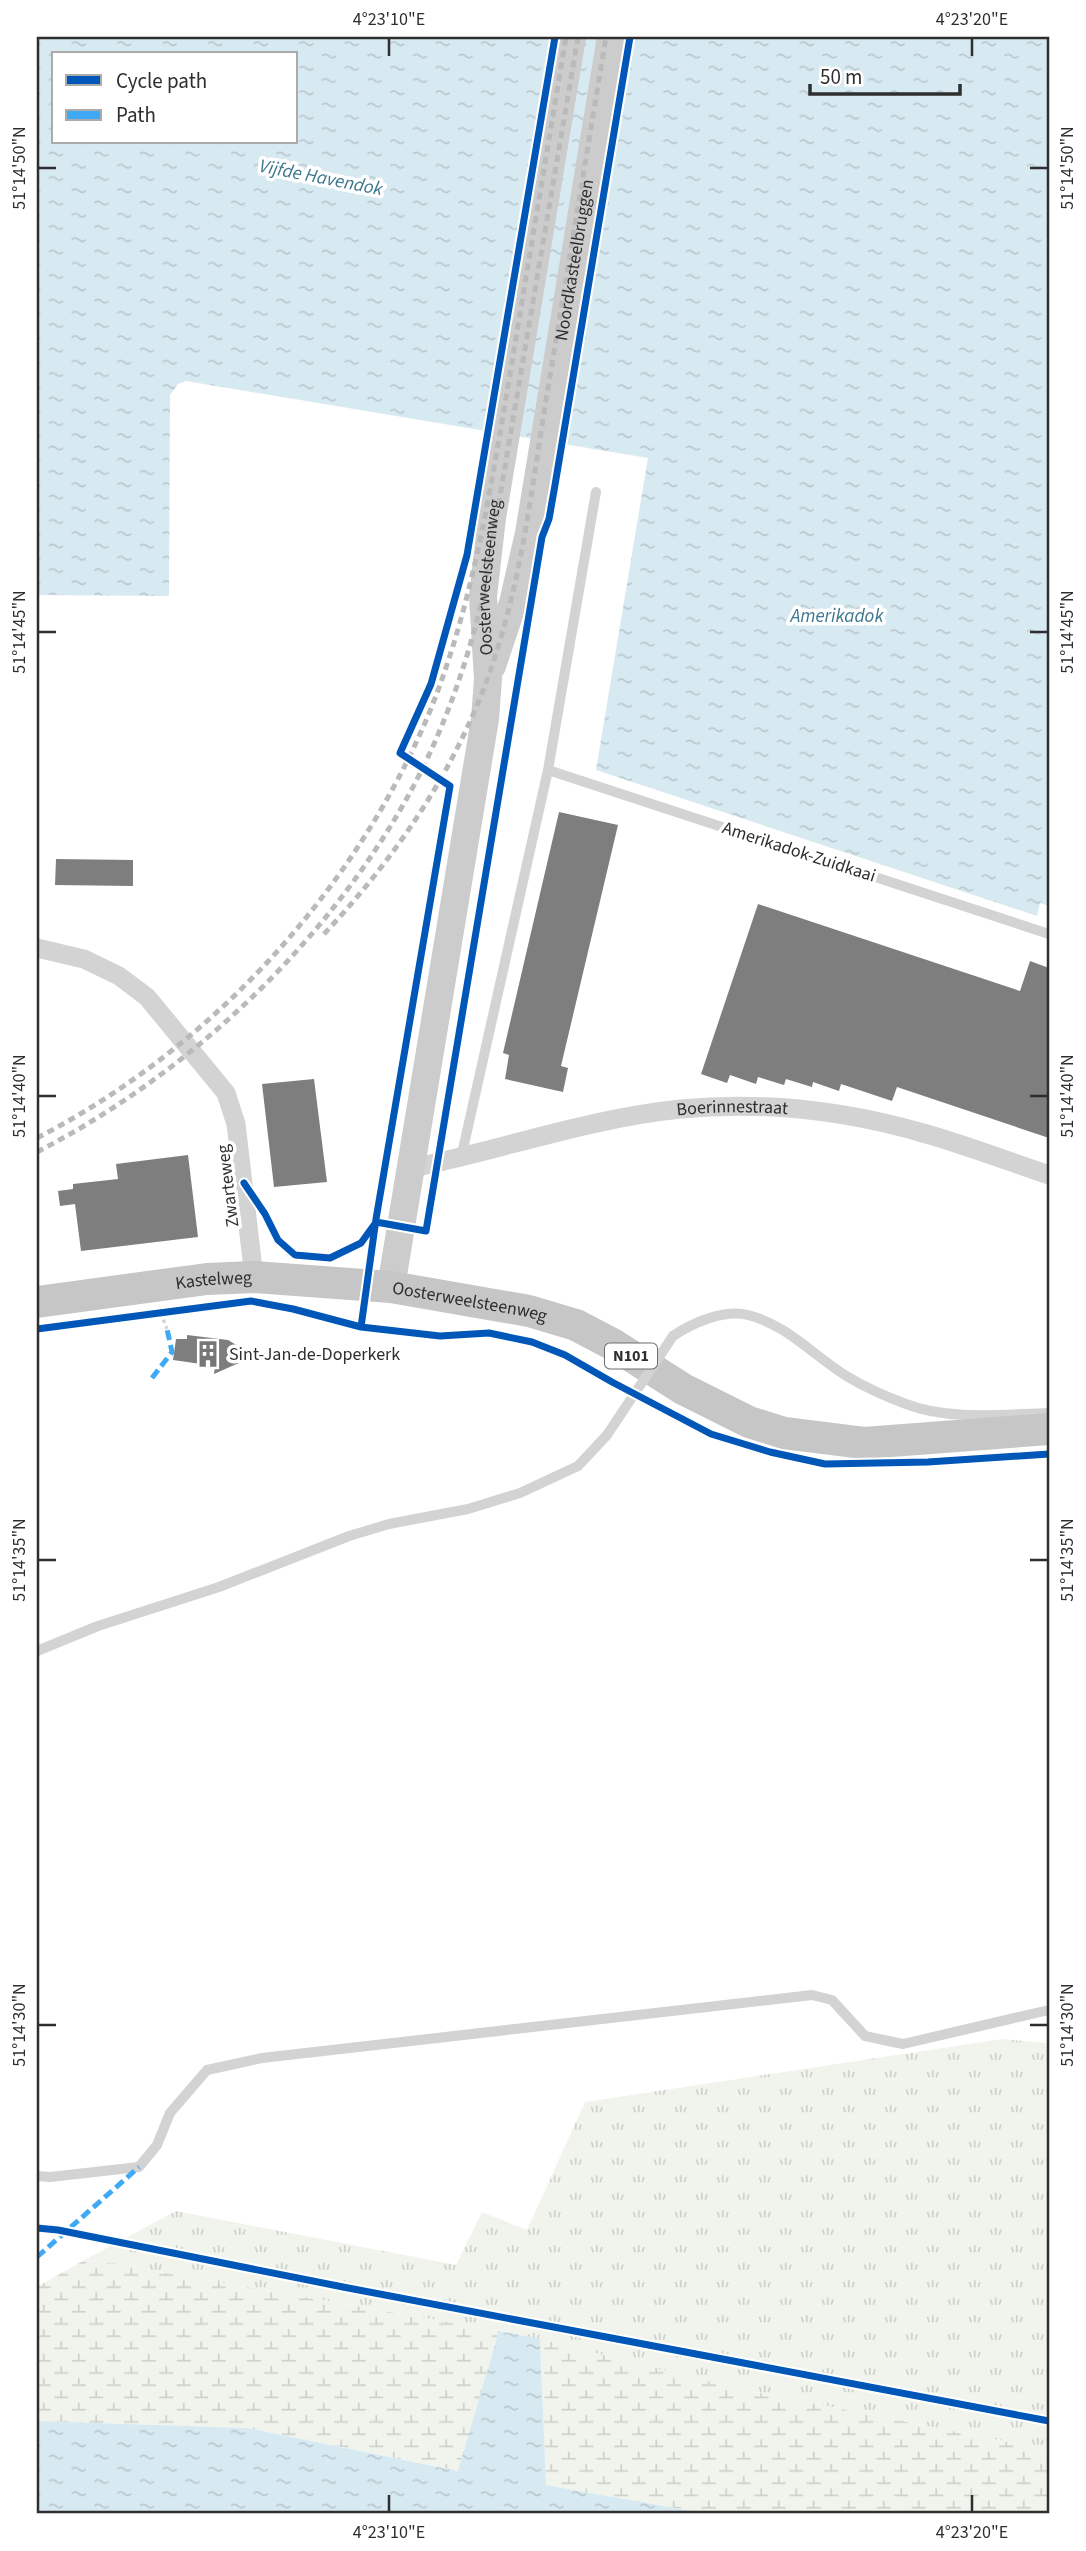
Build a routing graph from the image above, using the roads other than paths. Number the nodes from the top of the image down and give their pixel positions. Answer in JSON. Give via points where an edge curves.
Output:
{"nodes":[{"id":1,"x":572,"y":37,"type":"edge"},
{"id":2,"x":611,"y":37,"type":"edge"},
{"id":3,"x":538,"y":482,"type":"joint"},
{"id":4,"x":596,"y":492,"type":"dead end"},
{"id":5,"x":488,"y":679,"type":"junction"},
{"id":6,"x":548,"y":770,"type":"junction"},
{"id":7,"x":1049,"y":934,"type":"edge"},
{"id":8,"x":37,"y":948,"type":"edge"},
{"id":9,"x":461,"y":1158,"type":"junction"},
{"id":10,"x":412,"y":1168,"type":"junction"},
{"id":11,"x":1049,"y":1175,"type":"edge"},
{"id":12,"x":254,"y":1277,"type":"junction"},
{"id":13,"x":391,"y":1287,"type":"junction"},
{"id":14,"x":37,"y":1302,"type":"edge"},
{"id":15,"x":1049,"y":1413,"type":"edge"},
{"id":16,"x":1049,"y":1429,"type":"edge"},
{"id":17,"x":37,"y":1651,"type":"edge"},
{"id":18,"x":1049,"y":2010,"type":"edge"},
{"id":19,"x":37,"y":2176,"type":"edge"}],
"edges":[{"from":1,"to":5,"type":"main road","name":"Oosterweelsteenweg","via":[[499,476],[484,596]]},
{"from":2,"to":3,"type":"main road","name":"Noordkasteelbruggen"},
{"from":3,"to":5,"type":"main road","name":"Oosterweelsteenweg","via":[[513,604]]},
{"from":4,"to":6,"type":"lane"},
{"from":5,"to":10,"type":"main road","name":"Oosterweelsteenweg"},
{"from":6,"to":7,"type":"lane","name":"Amerikadok-Zuidkaai"},
{"from":6,"to":9,"type":"lane"},
{"from":8,"to":12,"type":"street","name":"Zwarteweg","via":[[84,959],[148,997],[226,1093],[236,1124]]},
{"from":9,"to":10,"type":"street","name":"Boerinnestraat"},
{"from":9,"to":11,"type":"street","name":"Boerinnestraat","via":[[623,1117],[731,1105],[844,1115],[923,1133]]},
{"from":10,"to":13,"type":"main road","name":"Oosterweelsteenweg"},
{"from":12,"to":13,"type":"main road","name":"Kastelweg"},
{"from":12,"to":14,"type":"main road","name":"Kastelweg"},
{"from":13,"to":16,"type":"main road","name":"Oosterweelsteenweg","number":"N101","via":[[529,1311],[576,1325],[682,1390],[749,1422],[785,1433],[864,1443]]},
{"from":15,"to":17,"type":"lane","bridge":true,"via":[[964,1416],[908,1405],[848,1377],[784,1331],[747,1314],[712,1317],[673,1336],[607,1435],[578,1466],[520,1493],[468,1509],[349,1536]]},
{"from":18,"to":19,"type":"lane","via":[[903,2045],[865,2036],[832,2000],[811,1995],[262,2058],[207,2070],[170,2113],[157,2146],[139,2167]]}]}
